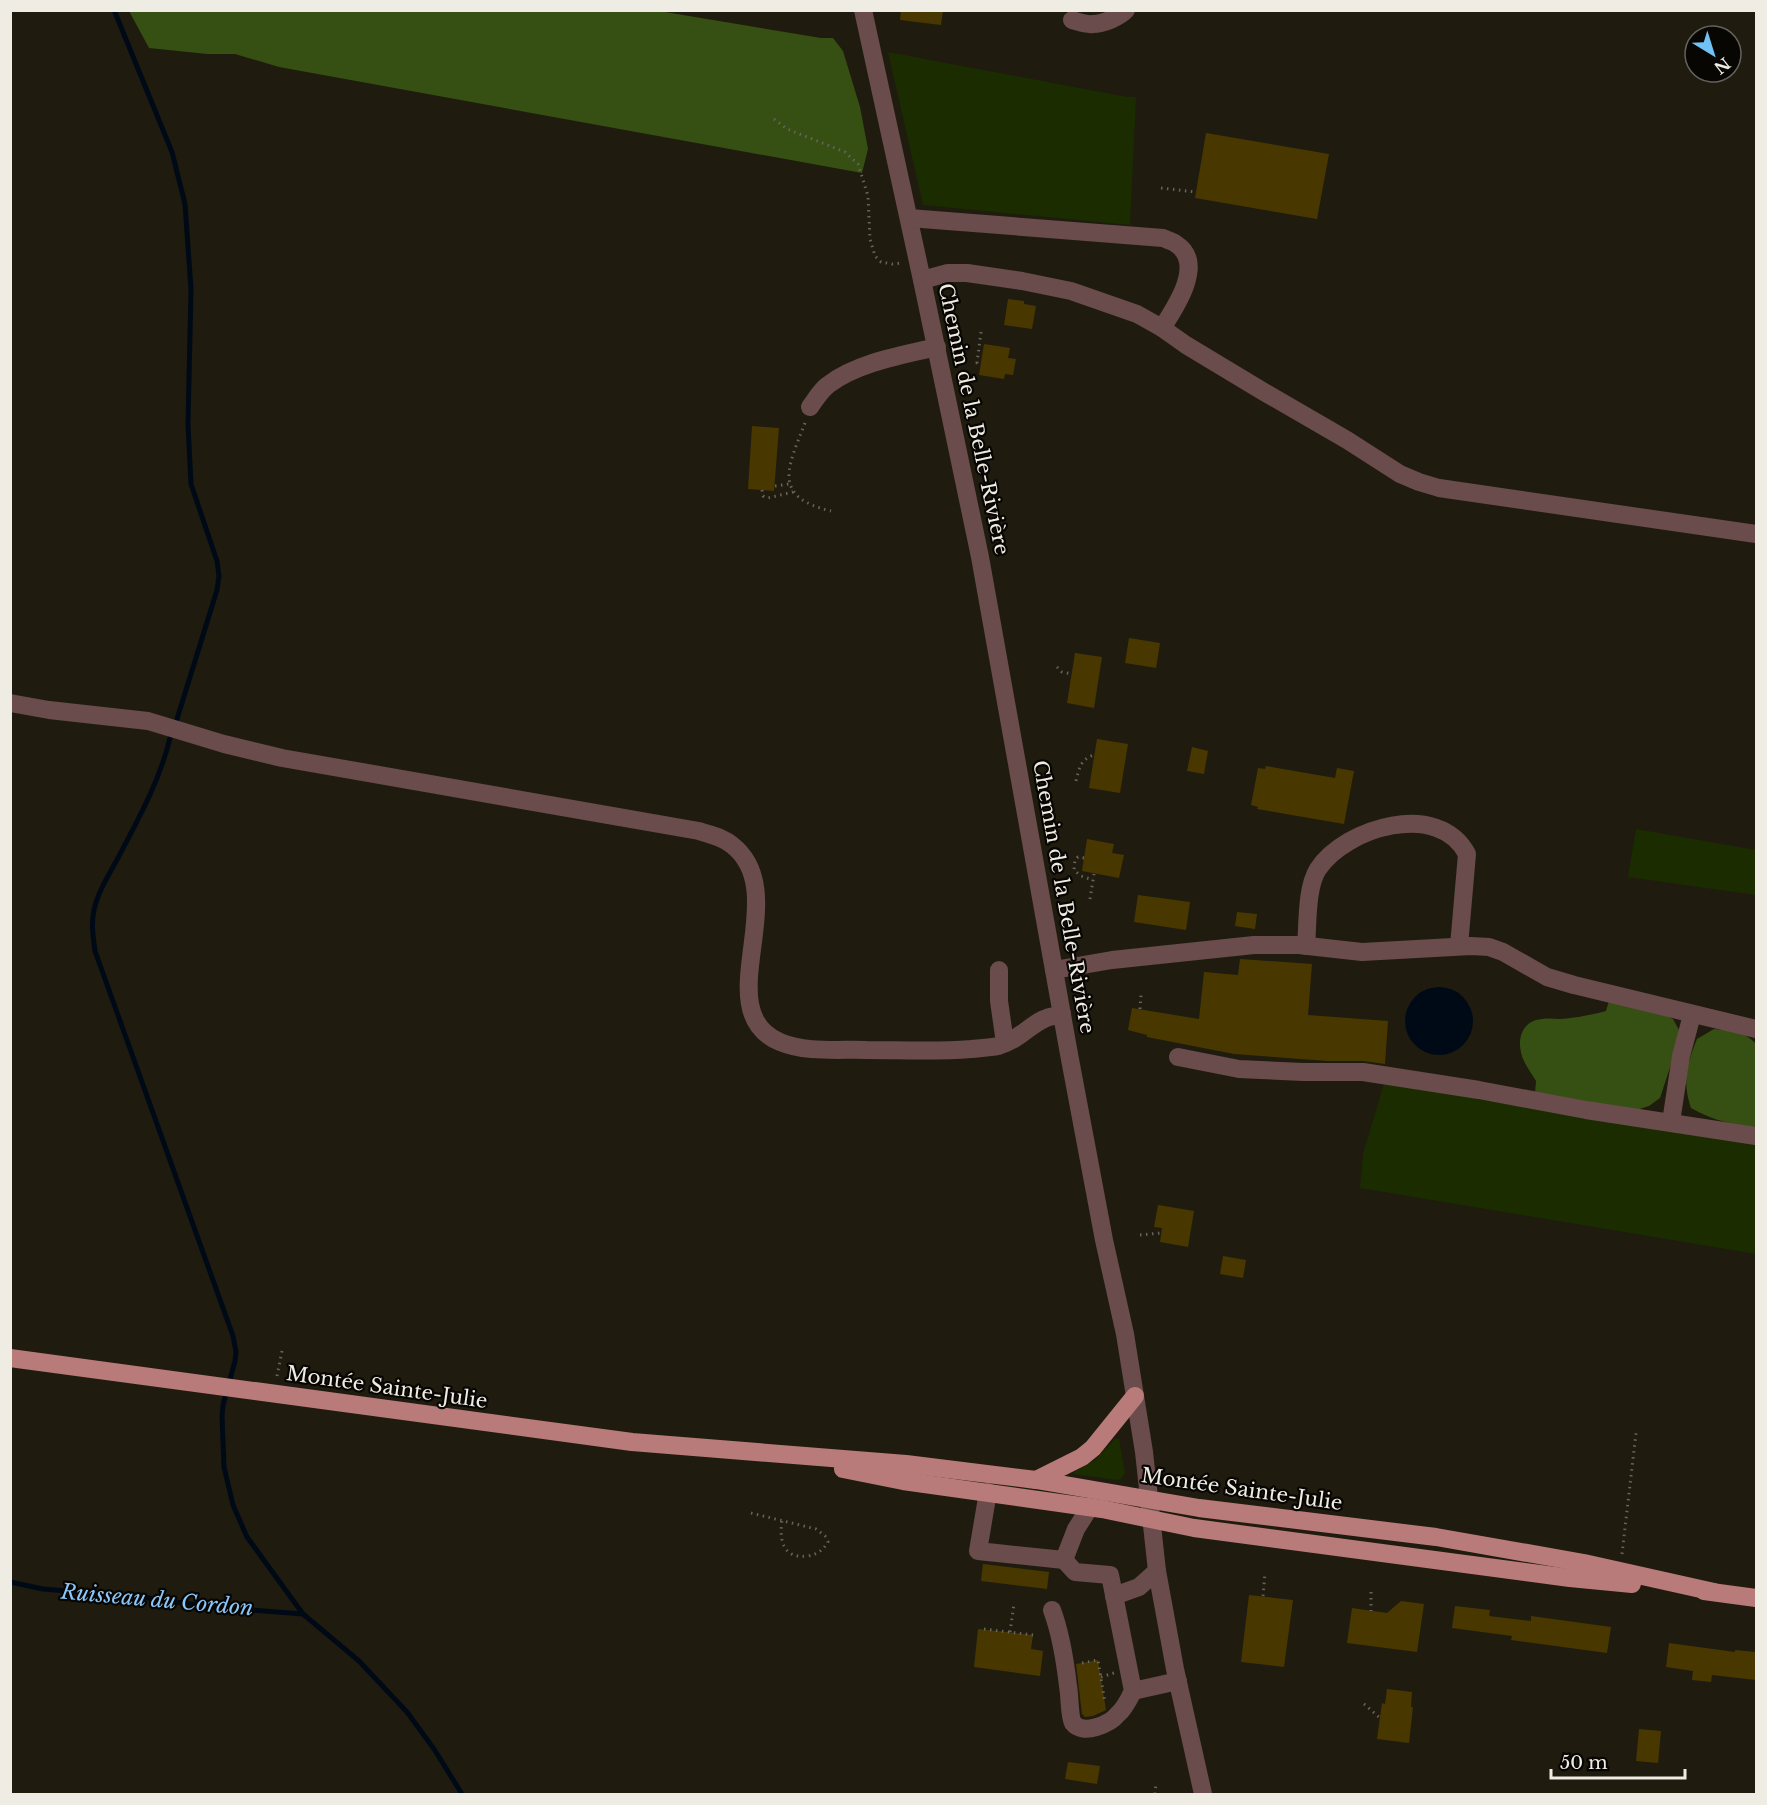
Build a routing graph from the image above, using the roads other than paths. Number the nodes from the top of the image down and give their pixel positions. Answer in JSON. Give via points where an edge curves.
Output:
{"nodes":[{"id":1,"x":864,"y":10,"type":"edge"},
{"id":2,"x":1126,"y":10,"type":"edge"},
{"id":3,"x":1072,"y":20,"type":"dead end"},
{"id":4,"x":909,"y":218,"type":"junction"},
{"id":5,"x":922,"y":280,"type":"junction"},
{"id":6,"x":1162,"y":328,"type":"junction"},
{"id":7,"x":936,"y":346,"type":"junction"},
{"id":8,"x":810,"y":407,"type":"road end"},
{"id":9,"x":1756,"y":534,"type":"edge"},
{"id":10,"x":10,"y":703,"type":"edge"},
{"id":11,"x":1305,"y":946,"type":"junction"},
{"id":12,"x":1459,"y":946,"type":"junction"},
{"id":13,"x":999,"y":970,"type":"dead end"},
{"id":14,"x":1054,"y":970,"type":"junction"},
{"id":15,"x":1062,"y":1014,"type":"junction"},
{"id":16,"x":1692,"y":1015,"type":"junction"},
{"id":17,"x":1756,"y":1029,"type":"edge"},
{"id":18,"x":1005,"y":1043,"type":"junction"},
{"id":19,"x":1178,"y":1057,"type":"dead end"},
{"id":20,"x":1671,"y":1122,"type":"junction"},
{"id":21,"x":1756,"y":1136,"type":"edge"},
{"id":22,"x":10,"y":1358,"type":"edge"},
{"id":23,"x":1135,"y":1396,"type":"junction"},
{"id":24,"x":759,"y":1452,"type":"junction"},
{"id":25,"x":1036,"y":1480,"type":"junction"},
{"id":26,"x":988,"y":1492,"type":"junction"},
{"id":27,"x":1149,"y":1498,"type":"junction"},
{"id":28,"x":1090,"y":1507,"type":"junction"},
{"id":29,"x":1150,"y":1519,"type":"junction"},
{"id":30,"x":1064,"y":1560,"type":"junction"},
{"id":31,"x":1157,"y":1571,"type":"junction"},
{"id":32,"x":1714,"y":1592,"type":"junction"},
{"id":33,"x":1114,"y":1596,"type":"junction"},
{"id":34,"x":1756,"y":1598,"type":"edge"},
{"id":35,"x":1052,"y":1610,"type":"dead end"},
{"id":36,"x":1178,"y":1681,"type":"junction"},
{"id":37,"x":1134,"y":1691,"type":"junction"},
{"id":38,"x":1203,"y":1794,"type":"edge"}],
"edges":[{"from":1,"to":4,"type":"street","name":"Chemin de la Belle-Rivière"},
{"from":2,"to":3,"type":"street","via":[[1097,24]]},
{"from":4,"to":5,"type":"street","name":"Chemin de la Belle-Rivière"},
{"from":4,"to":6,"type":"street","via":[[1163,238],[1177,244],[1189,262],[1188,272],[1175,309]]},
{"from":5,"to":6,"type":"street","via":[[948,273],[968,273],[1022,281],[1071,291],[1137,314]]},
{"from":5,"to":7,"type":"street","name":"Chemin de la Belle-Rivière"},
{"from":6,"to":9,"type":"street","via":[[1419,482]]},
{"from":7,"to":8,"type":"street","via":[[842,376],[820,392]]},
{"from":7,"to":14,"type":"street","name":"Chemin de la Belle-Rivière","via":[[980,557]]},
{"from":10,"to":18,"type":"street","via":[[148,721],[282,758],[722,838],[741,853],[754,876],[757,914],[750,1006],[771,1037],[794,1046],[819,1049],[949,1051]]},
{"from":11,"to":12,"type":"street","via":[[1362,952]]},
{"from":11,"to":12,"type":"street","via":[[1313,878],[1326,859],[1366,833],[1412,823],[1451,835],[1462,843],[1467,854]]},
{"from":11,"to":14,"type":"street","via":[[1197,950]]},
{"from":12,"to":16,"type":"street","via":[[1489,947],[1547,977]]},
{"from":13,"to":18,"type":"street"},
{"from":14,"to":15,"type":"street","name":"Chemin de la Belle-Rivière"},
{"from":15,"to":18,"type":"street","via":[[1041,1020]]},
{"from":15,"to":23,"type":"street","name":"Chemin de la Belle-Rivière"},
{"from":16,"to":17,"type":"street"},
{"from":16,"to":20,"type":"street"},
{"from":19,"to":20,"type":"street","via":[[1239,1069],[1363,1072]]},
{"from":20,"to":21,"type":"street"},
{"from":22,"to":24,"type":"main road","name":"Montée Sainte-Julie","via":[[632,1443]]},
{"from":23,"to":25,"type":"main road","via":[[1088,1453]]},
{"from":23,"to":27,"type":"street","name":"Chemin de la Belle-Rivière"},
{"from":24,"to":25,"type":"main road","name":"Montée Sainte-Julie"},
{"from":24,"to":26,"type":"main road","name":"Montée Sainte-Julie","via":[[903,1481]]},
{"from":25,"to":27,"type":"main road","name":"Montée Sainte-Julie"},
{"from":26,"to":28,"type":"main road","name":"Montée Sainte-Julie"},
{"from":26,"to":30,"type":"street","via":[[978,1551]]},
{"from":27,"to":29,"type":"street","name":"Chemin de la Belle-Rivière"},
{"from":27,"to":32,"type":"main road","name":"Montée Sainte-Julie","via":[[1198,1508],[1436,1538],[1584,1563]]},
{"from":28,"to":29,"type":"main road","name":"Montée Sainte-Julie"},
{"from":28,"to":30,"type":"street"},
{"from":29,"to":31,"type":"street","name":"Chemin de la Belle-Rivière"},
{"from":29,"to":32,"type":"main road","name":"Montée Sainte-Julie","via":[[1570,1578]]},
{"from":30,"to":33,"type":"street","via":[[1075,1572],[1110,1575]]},
{"from":31,"to":33,"type":"street","via":[[1139,1587]]},
{"from":31,"to":36,"type":"street","name":"Chemin de la Belle-Rivière"},
{"from":32,"to":34,"type":"main road","name":"Montée Sainte-Julie"},
{"from":33,"to":37,"type":"street"},
{"from":35,"to":37,"type":"street","via":[[1075,1725],[1083,1728],[1110,1721]]},
{"from":36,"to":37,"type":"street"},
{"from":36,"to":38,"type":"street","name":"Chemin de la Belle-Rivière"}]}
